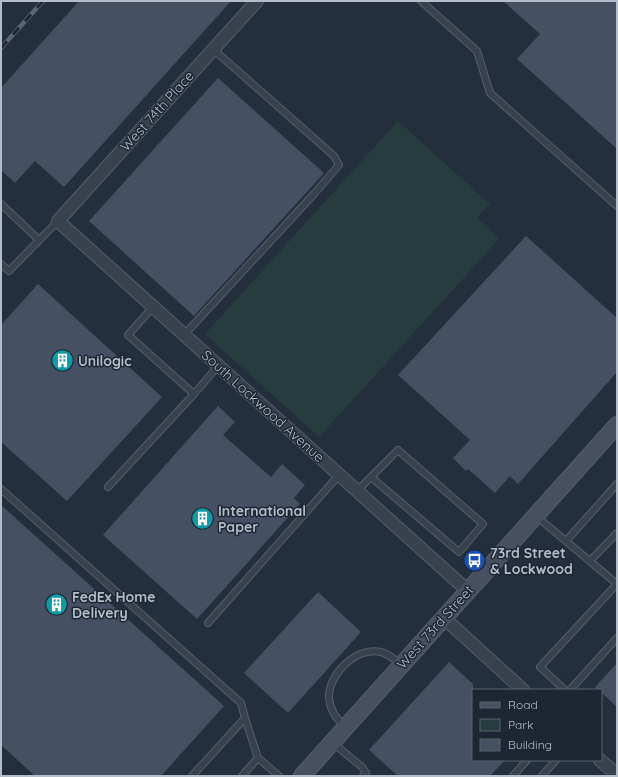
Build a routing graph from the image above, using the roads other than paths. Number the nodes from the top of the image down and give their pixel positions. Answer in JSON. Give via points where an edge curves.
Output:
{"nodes":[{"id":1,"x":257,"y":1,"type":"edge"},
{"id":2,"x":421,"y":1,"type":"edge"},
{"id":3,"x":213,"y":49,"type":"junction"},
{"id":4,"x":1,"y":204,"type":"edge"},
{"id":5,"x":617,"y":206,"type":"edge"},
{"id":6,"x":58,"y":221,"type":"junction"},
{"id":7,"x":39,"y":240,"type":"junction"},
{"id":8,"x":1,"y":264,"type":"edge"},
{"id":9,"x":153,"y":307,"type":"junction"},
{"id":10,"x":184,"y":335,"type":"junction"},
{"id":11,"x":218,"y":366,"type":"junction"},
{"id":12,"x":194,"y":394,"type":"junction"},
{"id":13,"x":617,"y":425,"type":"edge"},
{"id":14,"x":339,"y":475,"type":"junction"},
{"id":15,"x":371,"y":477,"type":"junction"},
{"id":16,"x":617,"y":484,"type":"edge"},
{"id":17,"x":108,"y":487,"type":"dead end"},
{"id":18,"x":1,"y":489,"type":"edge"},
{"id":19,"x":357,"y":491,"type":"junction"},
{"id":20,"x":536,"y":516,"type":"junction"},
{"id":21,"x":617,"y":533,"type":"edge"},
{"id":22,"x":566,"y":541,"type":"junction"},
{"id":23,"x":590,"y":562,"type":"junction"},
{"id":24,"x":617,"y":584,"type":"edge"},
{"id":25,"x":468,"y":591,"type":"junction"},
{"id":26,"x":444,"y":618,"type":"junction"},
{"id":27,"x":208,"y":623,"type":"dead end"},
{"id":28,"x":617,"y":638,"type":"edge"},
{"id":29,"x":402,"y":665,"type":"junction"},
{"id":30,"x":522,"y":689,"type":"edge"},
{"id":31,"x":564,"y":689,"type":"edge"},
{"id":32,"x":571,"y":689,"type":"edge"},
{"id":33,"x":244,"y":718,"type":"junction"},
{"id":34,"x":345,"y":727,"type":"junction"},
{"id":35,"x":332,"y":742,"type":"junction"},
{"id":36,"x":258,"y":758,"type":"junction"},
{"id":37,"x":526,"y":761,"type":"edge"},
{"id":38,"x":555,"y":761,"type":"edge"},
{"id":39,"x":601,"y":761,"type":"edge"},
{"id":40,"x":617,"y":775,"type":"edge"},
{"id":41,"x":192,"y":776,"type":"edge"},
{"id":42,"x":242,"y":776,"type":"edge"},
{"id":43,"x":279,"y":776,"type":"edge"},
{"id":44,"x":302,"y":776,"type":"edge"},
{"id":45,"x":363,"y":776,"type":"edge"},
{"id":46,"x":513,"y":776,"type":"edge"},
{"id":47,"x":542,"y":776,"type":"edge"}],
"edges":[{"from":1,"to":3,"type":"street","name":"West 74th Place"},
{"from":2,"to":5,"type":"lane","via":[[477,51],[490,94]]},
{"from":3,"to":6,"type":"street","name":"West 74th Place"},
{"from":3,"to":10,"type":"lane","via":[[334,156],[339,165]]},
{"from":4,"to":7,"type":"lane"},
{"from":6,"to":7,"type":"lane"},
{"from":6,"to":9,"type":"street","name":"South Lockwood Avenue"},
{"from":7,"to":8,"type":"lane","via":[[9,271]]},
{"from":9,"to":10,"type":"street","name":"South Lockwood Avenue"},
{"from":9,"to":12,"type":"lane","via":[[128,335]]},
{"from":10,"to":11,"type":"street","name":"South Lockwood Avenue"},
{"from":11,"to":12,"type":"lane"},
{"from":11,"to":14,"type":"street","name":"South Lockwood Avenue"},
{"from":12,"to":17,"type":"lane"},
{"from":13,"to":20,"type":"street","name":"West 73rd Street"},
{"from":14,"to":19,"type":"street","name":"South Lockwood Avenue"},
{"from":14,"to":27,"type":"lane"},
{"from":15,"to":15,"type":"lane","via":[[398,450],[484,524],[458,552]]},
{"from":15,"to":19,"type":"lane"},
{"from":16,"to":22,"type":"lane"},
{"from":18,"to":33,"type":"lane","via":[[241,704]]},
{"from":19,"to":25,"type":"street","name":"South Lockwood Avenue"},
{"from":20,"to":22,"type":"lane"},
{"from":20,"to":25,"type":"street","name":"West 73rd Street"},
{"from":21,"to":23,"type":"lane"},
{"from":22,"to":23,"type":"lane"},
{"from":23,"to":24,"type":"lane"},
{"from":24,"to":31,"type":"lane","via":[[540,667]]},
{"from":25,"to":26,"type":"street","name":"West 73rd Street"},
{"from":26,"to":29,"type":"street","name":"West 73rd Street"},
{"from":26,"to":30,"type":"street"},
{"from":28,"to":32,"type":"lane"},
{"from":29,"to":34,"type":"street","name":"West 73rd Street"},
{"from":29,"to":34,"type":"lane","via":[[387,654],[371,651],[356,656],[343,667],[333,681],[329,696],[334,716]]},
{"from":33,"to":36,"type":"lane"},
{"from":33,"to":41,"type":"lane"},
{"from":34,"to":35,"type":"street","name":"West 73rd Street"},
{"from":35,"to":44,"type":"street","name":"West 73rd Street"},
{"from":35,"to":45,"type":"lane","via":[[362,767],[366,773]]},
{"from":36,"to":42,"type":"lane"},
{"from":36,"to":43,"type":"lane"},
{"from":37,"to":46,"type":"lane"},
{"from":38,"to":47,"type":"lane"},
{"from":39,"to":40,"type":"street"}]}
